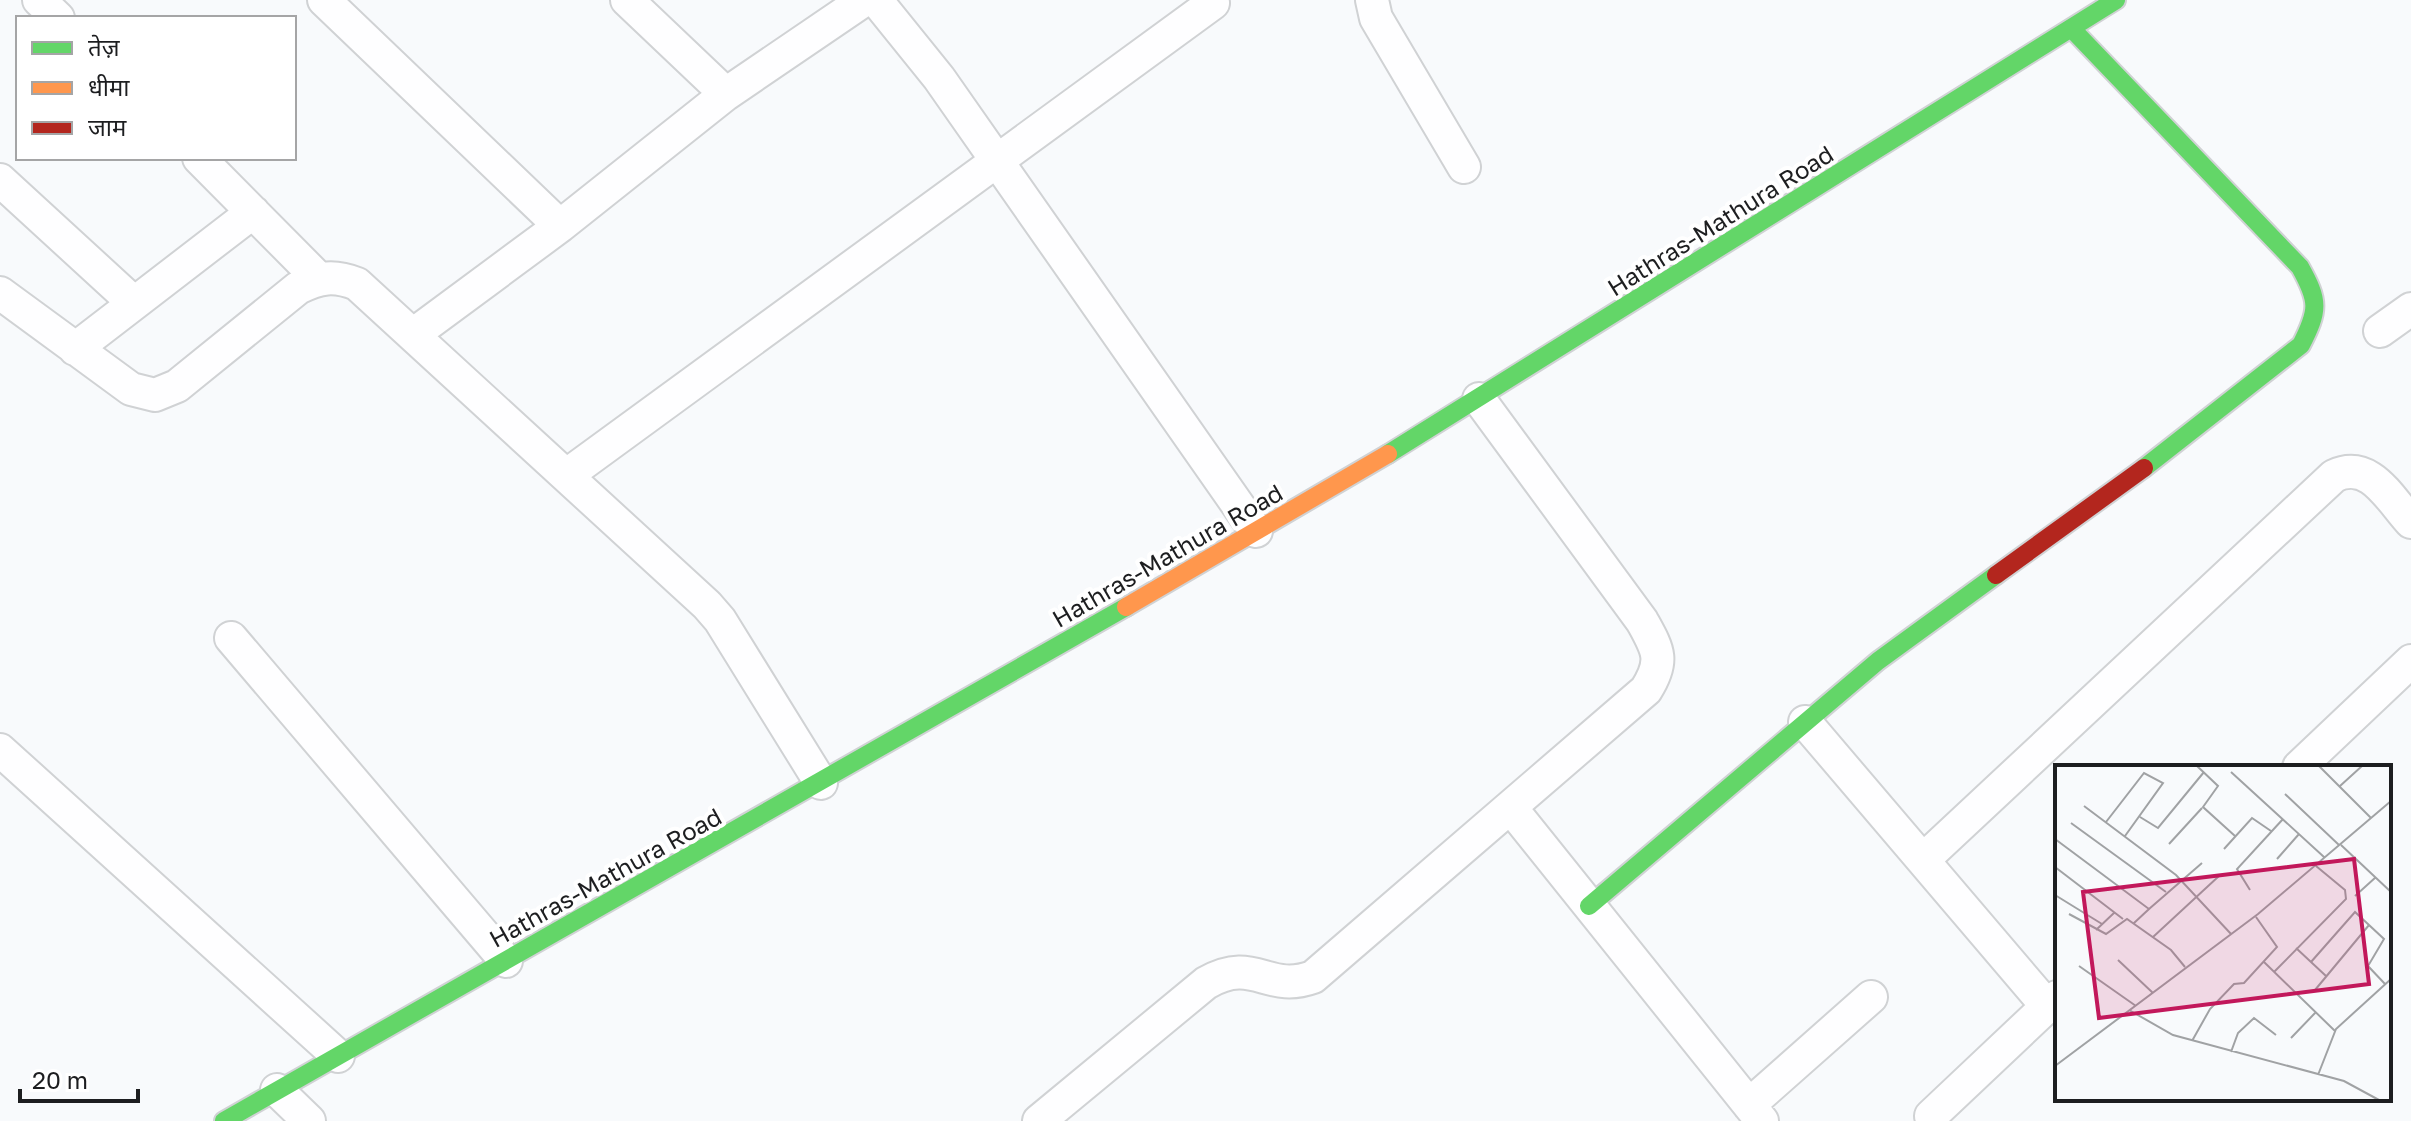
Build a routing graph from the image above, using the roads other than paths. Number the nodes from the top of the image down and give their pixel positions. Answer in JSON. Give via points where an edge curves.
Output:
{"nodes":[{"id":1,"x":39,"y":0,"type":"edge"},
{"id":2,"x":324,"y":0,"type":"edge"},
{"id":3,"x":627,"y":0,"type":"edge"},
{"id":4,"x":864,"y":0,"type":"edge"},
{"id":5,"x":876,"y":0,"type":"edge"},
{"id":6,"x":1372,"y":0,"type":"edge"},
{"id":7,"x":2116,"y":0,"type":"edge"},
{"id":8,"x":1213,"y":3,"type":"dead end"},
{"id":9,"x":56,"y":16,"type":"edge"},
{"id":10,"x":2071,"y":28,"type":"junction"},
{"id":11,"x":726,"y":94,"type":"junction"},
{"id":12,"x":201,"y":160,"type":"edge"},
{"id":13,"x":998,"y":162,"type":"junction"},
{"id":14,"x":1464,"y":167,"type":"dead end"},
{"id":15,"x":0,"y":180,"type":"edge"},
{"id":16,"x":253,"y":212,"type":"junction"},
{"id":17,"x":560,"y":226,"type":"junction"},
{"id":18,"x":318,"y":278,"type":"junction"},
{"id":19,"x":0,"y":293,"type":"edge"},
{"id":20,"x":134,"y":303,"type":"junction"},
{"id":21,"x":2411,"y":309,"type":"edge"},
{"id":22,"x":2380,"y":331,"type":"dead end"},
{"id":23,"x":414,"y":334,"type":"junction"},
{"id":24,"x":75,"y":349,"type":"junction"},
{"id":25,"x":1479,"y":399,"type":"junction"},
{"id":26,"x":567,"y":475,"type":"junction"},
{"id":27,"x":2411,"y":522,"type":"edge"},
{"id":28,"x":1256,"y":531,"type":"junction"},
{"id":29,"x":231,"y":638,"type":"dead end"},
{"id":30,"x":2411,"y":661,"type":"edge"},
{"id":31,"x":1805,"y":722,"type":"junction"},
{"id":32,"x":0,"y":750,"type":"edge"},
{"id":33,"x":2301,"y":765,"type":"edge"},
{"id":34,"x":821,"y":783,"type":"junction"},
{"id":35,"x":1511,"y":808,"type":"junction"},
{"id":36,"x":1923,"y":860,"type":"junction"},
{"id":37,"x":1589,"y":906,"type":"junction"},
{"id":38,"x":506,"y":961,"type":"junction"},
{"id":39,"x":1871,"y":997,"type":"dead end"},
{"id":40,"x":2052,"y":1002,"type":"edge"},
{"id":41,"x":338,"y":1056,"type":"junction"},
{"id":42,"x":277,"y":1090,"type":"junction"},
{"id":43,"x":1755,"y":1113,"type":"edge"},
{"id":44,"x":1931,"y":1116,"type":"dead end"},
{"id":45,"x":224,"y":1121,"type":"edge"},
{"id":46,"x":309,"y":1121,"type":"edge"},
{"id":47,"x":1039,"y":1121,"type":"edge"}],
"edges":[{"from":1,"to":9,"type":"street"},
{"from":2,"to":17,"type":"street"},
{"from":3,"to":11,"type":"street"},
{"from":4,"to":11,"type":"street"},
{"from":5,"to":13,"type":"street"},
{"from":6,"to":14,"type":"street","via":[[1376,18]]},
{"from":7,"to":10,"type":"main road","name":"Hathras-Mathura Road"},
{"from":8,"to":13,"type":"street"},
{"from":10,"to":25,"type":"main road","name":"Hathras-Mathura Road"},
{"from":10,"to":31,"type":"main road","via":[[2300,267],[2315,294],[2315,318],[2301,345],[2165,453],[1878,661]]},
{"from":11,"to":17,"type":"street"},
{"from":12,"to":16,"type":"street"},
{"from":13,"to":26,"type":"street"},
{"from":13,"to":28,"type":"street"},
{"from":15,"to":20,"type":"street"},
{"from":16,"to":18,"type":"street"},
{"from":16,"to":20,"type":"street"},
{"from":17,"to":23,"type":"street"},
{"from":18,"to":23,"type":"street","via":[[339,277],[357,284]]},
{"from":18,"to":24,"type":"street","via":[[298,288],[177,386],[155,395],[131,389]]},
{"from":19,"to":24,"type":"street"},
{"from":20,"to":24,"type":"street"},
{"from":21,"to":22,"type":"street"},
{"from":23,"to":26,"type":"street"},
{"from":25,"to":28,"type":"main road","name":"Hathras-Mathura Road"},
{"from":25,"to":35,"type":"street","via":[[1642,621],[1658,651],[1657,673],[1646,690]]},
{"from":26,"to":34,"type":"street","via":[[720,620]]},
{"from":27,"to":36,"type":"street","via":[[2363,471],[2350,469],[2334,476]]},
{"from":28,"to":34,"type":"main road","name":"Hathras-Mathura Road"},
{"from":29,"to":38,"type":"street"},
{"from":30,"to":33,"type":"street"},
{"from":31,"to":36,"type":"street"},
{"from":31,"to":37,"type":"main road"},
{"from":32,"to":41,"type":"street"},
{"from":34,"to":38,"type":"main road","name":"Hathras-Mathura Road"},
{"from":35,"to":37,"type":"street"},
{"from":35,"to":47,"type":"street","via":[[1313,977],[1296,983],[1227,971]]},
{"from":36,"to":40,"type":"street"},
{"from":37,"to":43,"type":"street"},
{"from":38,"to":41,"type":"main road","name":"Hathras-Mathura Road"},
{"from":39,"to":43,"type":"street"},
{"from":40,"to":44,"type":"street"},
{"from":41,"to":42,"type":"main road","name":"Hathras-Mathura Road"},
{"from":42,"to":45,"type":"main road","name":"Hathras-Mathura Road"},
{"from":42,"to":46,"type":"street"}]}
